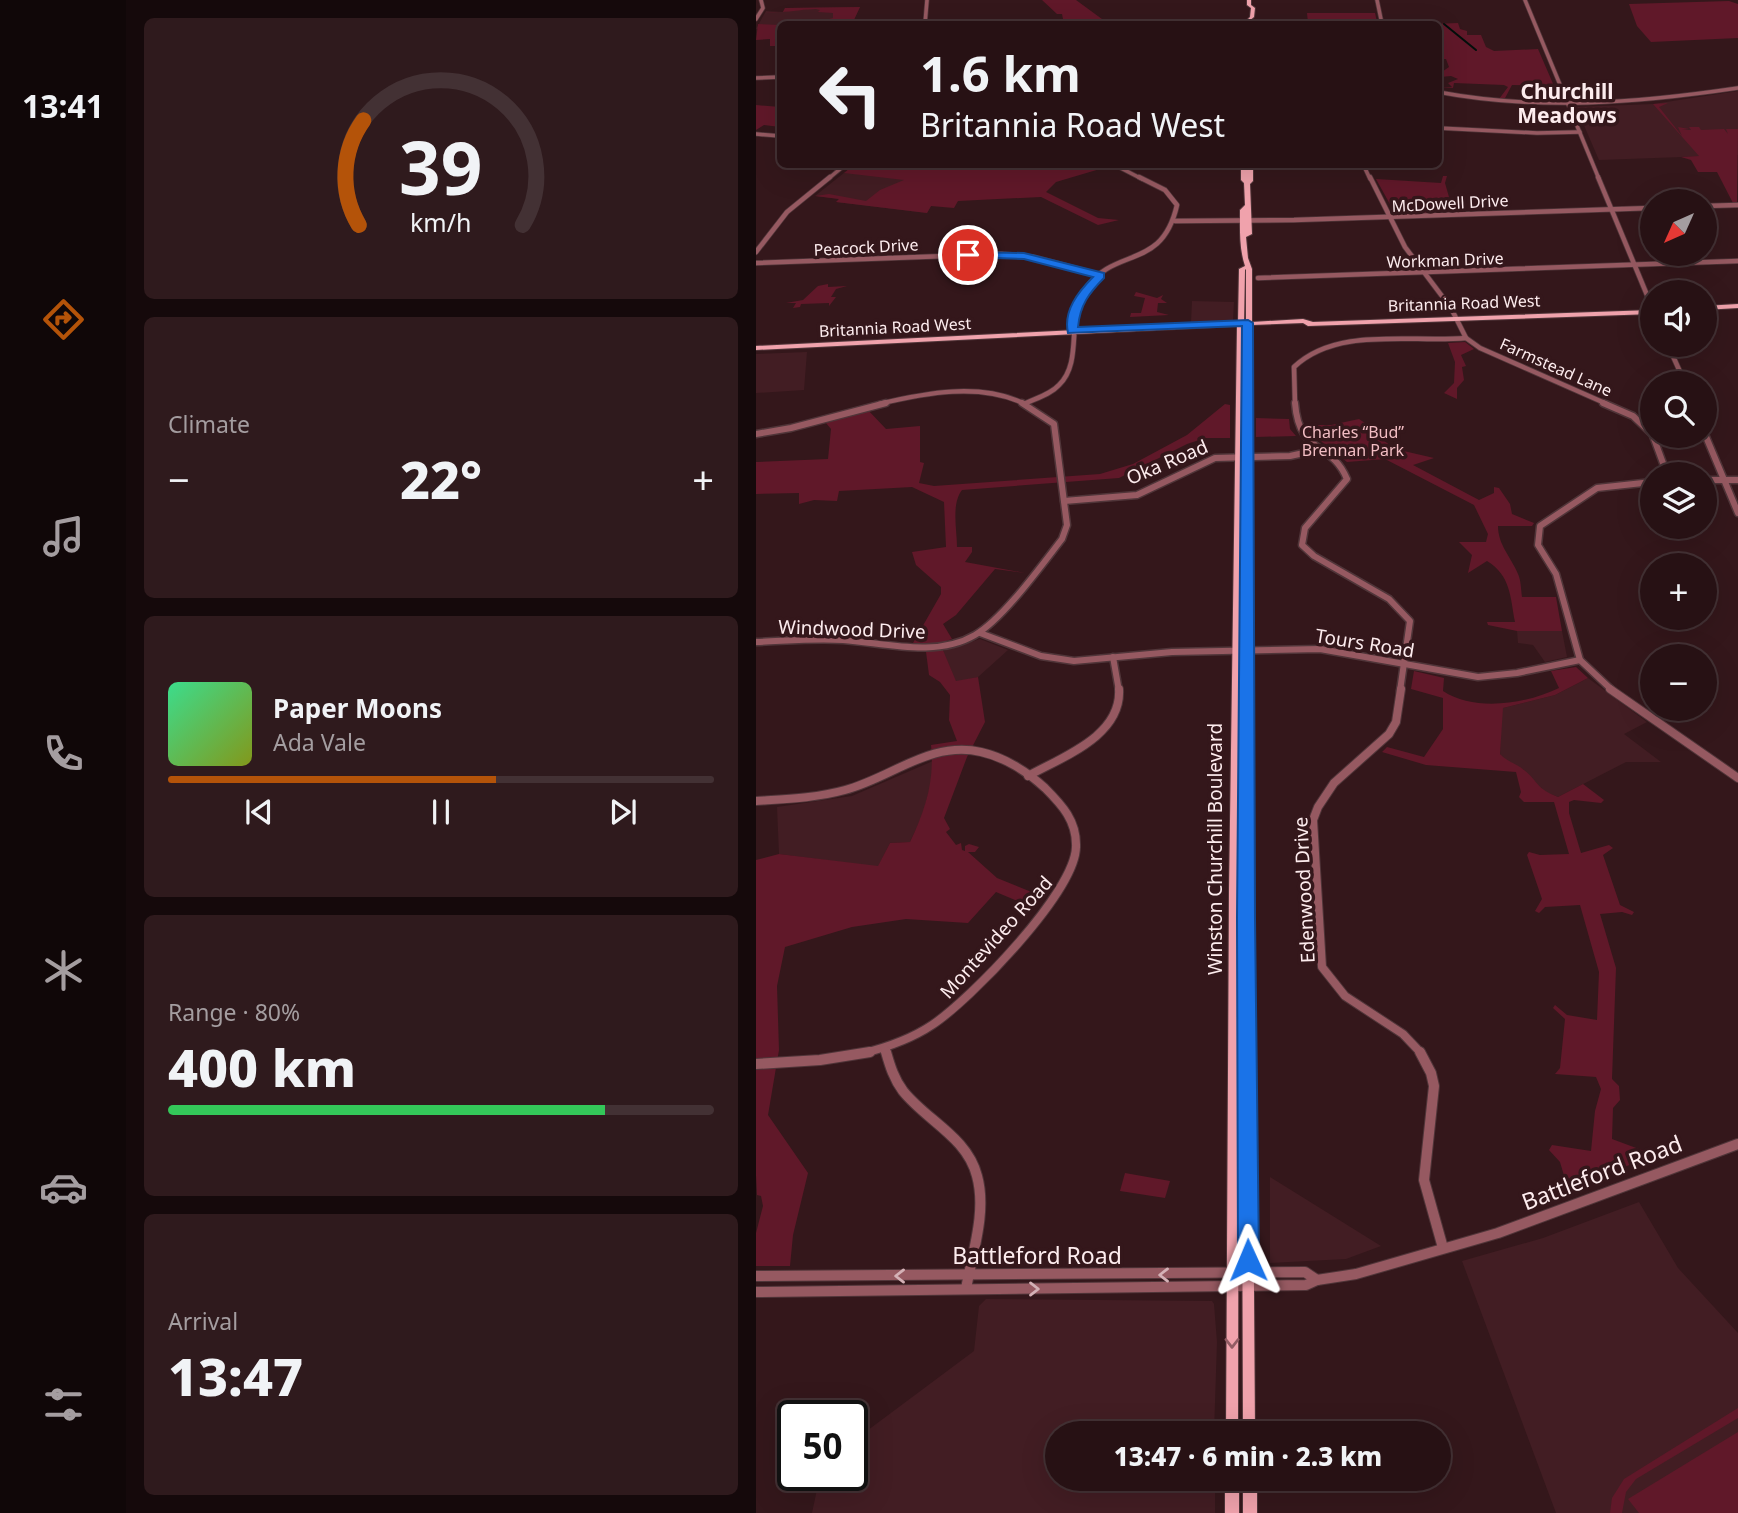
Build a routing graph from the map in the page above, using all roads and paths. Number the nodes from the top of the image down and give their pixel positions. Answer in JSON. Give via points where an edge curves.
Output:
{"nodes":[{"id":1,"x":761,"y":0,"type":"edge"},
{"id":2,"x":927,"y":0,"type":"edge"},
{"id":3,"x":1377,"y":0,"type":"edge"},
{"id":4,"x":1525,"y":0,"type":"edge"},
{"id":5,"x":1249,"y":3,"type":"edge"},
{"id":6,"x":756,"y":18,"type":"edge"},
{"id":7,"x":925,"y":21,"type":"edge"},
{"id":8,"x":1248,"y":21,"type":"edge"},
{"id":9,"x":1381,"y":21,"type":"edge"},
{"id":10,"x":777,"y":77,"type":"edge"},
{"id":11,"x":756,"y":78,"type":"edge"},
{"id":12,"x":1738,"y":88,"type":"edge"},
{"id":13,"x":1442,"y":93,"type":"edge"},
{"id":14,"x":1567,"y":104,"type":"junction"},
{"id":15,"x":1442,"y":128,"type":"edge"},
{"id":16,"x":1580,"y":132,"type":"junction"},
{"id":17,"x":756,"y":134,"type":"edge"},
{"id":18,"x":777,"y":136,"type":"edge"},
{"id":19,"x":841,"y":168,"type":"edge"},
{"id":20,"x":1121,"y":168,"type":"edge"},
{"id":21,"x":1244,"y":168,"type":"edge"},
{"id":22,"x":1250,"y":168,"type":"edge"},
{"id":23,"x":1365,"y":168,"type":"edge"},
{"id":24,"x":1247,"y":183,"type":"junction"},
{"id":25,"x":1738,"y":205,"type":"edge"},
{"id":26,"x":1717,"y":206,"type":"edge"},
{"id":27,"x":1640,"y":208,"type":"edge"},
{"id":28,"x":1611,"y":209,"type":"junction"},
{"id":29,"x":1389,"y":218,"type":"junction"},
{"id":30,"x":1175,"y":221,"type":"junction"},
{"id":31,"x":1246,"y":222,"type":"junction"},
{"id":32,"x":756,"y":252,"type":"edge"},
{"id":33,"x":1738,"y":261,"type":"edge"},
{"id":34,"x":756,"y":263,"type":"edge"},
{"id":35,"x":1634,"y":265,"type":"junction"},
{"id":36,"x":1425,"y":273,"type":"junction"},
{"id":37,"x":1100,"y":275,"type":"junction"},
{"id":38,"x":1258,"y":278,"type":"dead end"},
{"id":39,"x":1640,"y":280,"type":"edge"},
{"id":40,"x":1738,"y":306,"type":"edge"},
{"id":41,"x":1717,"y":307,"type":"edge"},
{"id":42,"x":1640,"y":310,"type":"edge"},
{"id":43,"x":1456,"y":318,"type":"junction"},
{"id":44,"x":1244,"y":325,"type":"junction"},
{"id":45,"x":1072,"y":333,"type":"junction"},
{"id":46,"x":1466,"y":338,"type":"junction"},
{"id":47,"x":756,"y":348,"type":"edge"},
{"id":48,"x":1026,"y":403,"type":"junction"},
{"id":49,"x":1640,"y":421,"type":"edge"},
{"id":50,"x":756,"y":434,"type":"edge"},
{"id":51,"x":1711,"y":448,"type":"edge"},
{"id":52,"x":1322,"y":449,"type":"junction"},
{"id":53,"x":1243,"y":456,"type":"junction"},
{"id":54,"x":1717,"y":480,"type":"edge"},
{"id":55,"x":1724,"y":480,"type":"junction"},
{"id":56,"x":1738,"y":480,"type":"edge"},
{"id":57,"x":1640,"y":483,"type":"edge"},
{"id":58,"x":1064,"y":501,"type":"junction"},
{"id":59,"x":1738,"y":513,"type":"edge"},
{"id":60,"x":980,"y":633,"type":"junction"},
{"id":61,"x":756,"y":642,"type":"edge"},
{"id":62,"x":1241,"y":650,"type":"junction"},
{"id":63,"x":1113,"y":657,"type":"junction"},
{"id":64,"x":1580,"y":660,"type":"junction"},
{"id":65,"x":1405,"y":665,"type":"junction"},
{"id":66,"x":1028,"y":776,"type":"junction"},
{"id":67,"x":1738,"y":778,"type":"edge"},
{"id":68,"x":756,"y":801,"type":"edge"},
{"id":69,"x":885,"y":1049,"type":"junction"},
{"id":70,"x":756,"y":1064,"type":"edge"},
{"id":71,"x":1738,"y":1144,"type":"edge"},
{"id":72,"x":1443,"y":1248,"type":"junction"},
{"id":73,"x":756,"y":1276,"type":"edge"},
{"id":74,"x":968,"y":1276,"type":"junction"},
{"id":75,"x":1232,"y":1281,"type":"junction"},
{"id":76,"x":1249,"y":1281,"type":"junction"},
{"id":77,"x":966,"y":1289,"type":"junction"},
{"id":78,"x":756,"y":1292,"type":"edge"},
{"id":79,"x":1232,"y":1421,"type":"edge"},
{"id":80,"x":1250,"y":1421,"type":"edge"},
{"id":81,"x":1232,"y":1491,"type":"edge"},
{"id":82,"x":1250,"y":1491,"type":"edge"},
{"id":83,"x":1232,"y":1513,"type":"edge"},
{"id":84,"x":1250,"y":1513,"type":"edge"}],
"edges":[{"from":1,"to":6,"type":"street","via":[[763,8]]},
{"from":2,"to":7,"type":"street"},
{"from":3,"to":9,"type":"street"},
{"from":4,"to":14,"type":"street"},
{"from":5,"to":8,"type":"main road"},
{"from":10,"to":11,"type":"street"},
{"from":12,"to":14,"type":"street","via":[[1650,101]]},
{"from":13,"to":14,"type":"street","via":[[1496,102]]},
{"from":14,"to":16,"type":"street"},
{"from":15,"to":16,"type":"street"},
{"from":16,"to":28,"type":"street"},
{"from":17,"to":18,"type":"street"},
{"from":19,"to":32,"type":"street","via":[[787,212]]},
{"from":20,"to":30,"type":"street","via":[[1170,193],[1177,205]]},
{"from":21,"to":24,"type":"main road"},
{"from":22,"to":24,"type":"main road"},
{"from":23,"to":29,"type":"street"},
{"from":24,"to":31,"type":"main road"},
{"from":25,"to":26,"type":"street"},
{"from":27,"to":28,"type":"street","name":"McDowell Drive"},
{"from":28,"to":29,"type":"street","name":"McDowell Drive"},
{"from":28,"to":35,"type":"street"},
{"from":29,"to":31,"type":"street","name":"McDowell Drive"},
{"from":29,"to":36,"type":"street"},
{"from":30,"to":31,"type":"street","name":"McDowell Drive"},
{"from":30,"to":37,"type":"street","via":[[1165,240]]},
{"from":31,"to":44,"type":"main road","name":"Winston Churchill Boulevard","via":[[1249,269]]},
{"from":33,"to":35,"type":"street","name":"Workman Drive"},
{"from":34,"to":37,"type":"street","name":"Peacock Drive","via":[[1001,254]]},
{"from":35,"to":36,"type":"street","name":"Workman Drive"},
{"from":35,"to":39,"type":"street"},
{"from":36,"to":38,"type":"street","name":"Workman Drive"},
{"from":36,"to":43,"type":"street"},
{"from":37,"to":45,"type":"street","via":[[1082,294]]},
{"from":40,"to":41,"type":"main road"},
{"from":42,"to":43,"type":"main road","name":"Britannia Road West"},
{"from":43,"to":44,"type":"main road","name":"Britannia Road West"},
{"from":43,"to":46,"type":"street"},
{"from":44,"to":45,"type":"main road","name":"Britannia Road West"},
{"from":44,"to":53,"type":"main road","name":"Winston Churchill Boulevard"},
{"from":45,"to":47,"type":"main road","name":"Britannia Road West"},
{"from":45,"to":48,"type":"street","via":[[1065,378]]},
{"from":46,"to":49,"type":"street","name":"Farmstead Lane"},
{"from":46,"to":52,"type":"street","name":"Edenwood Drive","via":[[1335,344],[1302,356],[1294,367],[1298,427]]},
{"from":48,"to":50,"type":"street","name":"Windwood Drive","via":[[987,394],[911,396]]},
{"from":48,"to":58,"type":"street","name":"Windwood Drive","via":[[1054,424]]},
{"from":51,"to":55,"type":"street"},
{"from":52,"to":53,"type":"street","name":"Oka Road","via":[[1301,455]]},
{"from":52,"to":65,"type":"street","name":"Edenwood Drive","via":[[1342,465],[1347,479],[1305,525],[1302,545],[1405,613],[1411,632]]},
{"from":53,"to":58,"type":"street","name":"Oka Road","via":[[1205,461],[1137,495]]},
{"from":53,"to":62,"type":"main road","name":"Winston Churchill Boulevard"},
{"from":54,"to":55,"type":"street"},
{"from":55,"to":56,"type":"street"},
{"from":55,"to":59,"type":"street"},
{"from":57,"to":64,"type":"street","via":[[1586,492],[1538,531],[1538,545],[1556,574]]},
{"from":58,"to":60,"type":"street","name":"Windwood Drive","via":[[1067,525],[1062,539]]},
{"from":60,"to":61,"type":"street","name":"Windwood Drive","via":[[953,644],[921,649],[831,640]]},
{"from":60,"to":63,"type":"street","name":"Tours Road","via":[[1048,658]]},
{"from":62,"to":63,"type":"street","name":"Tours Road"},
{"from":62,"to":65,"type":"street","name":"Tours Road","via":[[1320,649]]},
{"from":62,"to":75,"type":"main road","name":"Winston Churchill Boulevard"},
{"from":62,"to":76,"type":"main road","name":"Winston Churchill Boulevard"},
{"from":63,"to":66,"type":"street","via":[[1119,695],[1113,719],[1090,740]]},
{"from":64,"to":65,"type":"street","name":"Tours Road","via":[[1478,677]]},
{"from":64,"to":67,"type":"street","via":[[1602,683]]},
{"from":65,"to":72,"type":"street","name":"Edenwood Drive","via":[[1390,734],[1326,792],[1315,811],[1319,943],[1329,982],[1344,997],[1405,1035],[1430,1069],[1435,1105],[1424,1171]]},
{"from":66,"to":68,"type":"street","name":"Montevideo Road","via":[[993,755],[949,750],[917,757],[847,790]]},
{"from":66,"to":69,"type":"street","name":"Montevideo Road","via":[[1056,797],[1071,820],[1076,845],[1069,877],[1052,903],[963,1002],[936,1023]]},
{"from":69,"to":70,"type":"street","name":"Montevideo Road","via":[[831,1060]]},
{"from":69,"to":74,"type":"street","via":[[887,1062],[907,1098],[963,1148],[974,1165],[979,1200]]},
{"from":71,"to":72,"type":"street","name":"Battleford Road","via":[[1526,1224]]},
{"from":72,"to":76,"type":"street","name":"Battleford Road","via":[[1306,1285]]},
{"from":74,"to":73,"type":"street","name":"Battleford Road","one_way":true},
{"from":75,"to":74,"type":"street","name":"Battleford Road","one_way":true},
{"from":74,"to":77,"type":"street"},
{"from":75,"to":76,"type":"street","name":"Battleford Road"},
{"from":77,"to":75,"type":"street","name":"Battleford Road","one_way":true},
{"from":75,"to":79,"type":"main road","name":"Winston Churchill Boulevard","one_way":true},
{"from":76,"to":80,"type":"main road","name":"Winston Churchill Boulevard"},
{"from":77,"to":78,"type":"street","name":"Battleford Road"},
{"from":81,"to":83,"type":"main road"},
{"from":82,"to":84,"type":"main road"}]}
